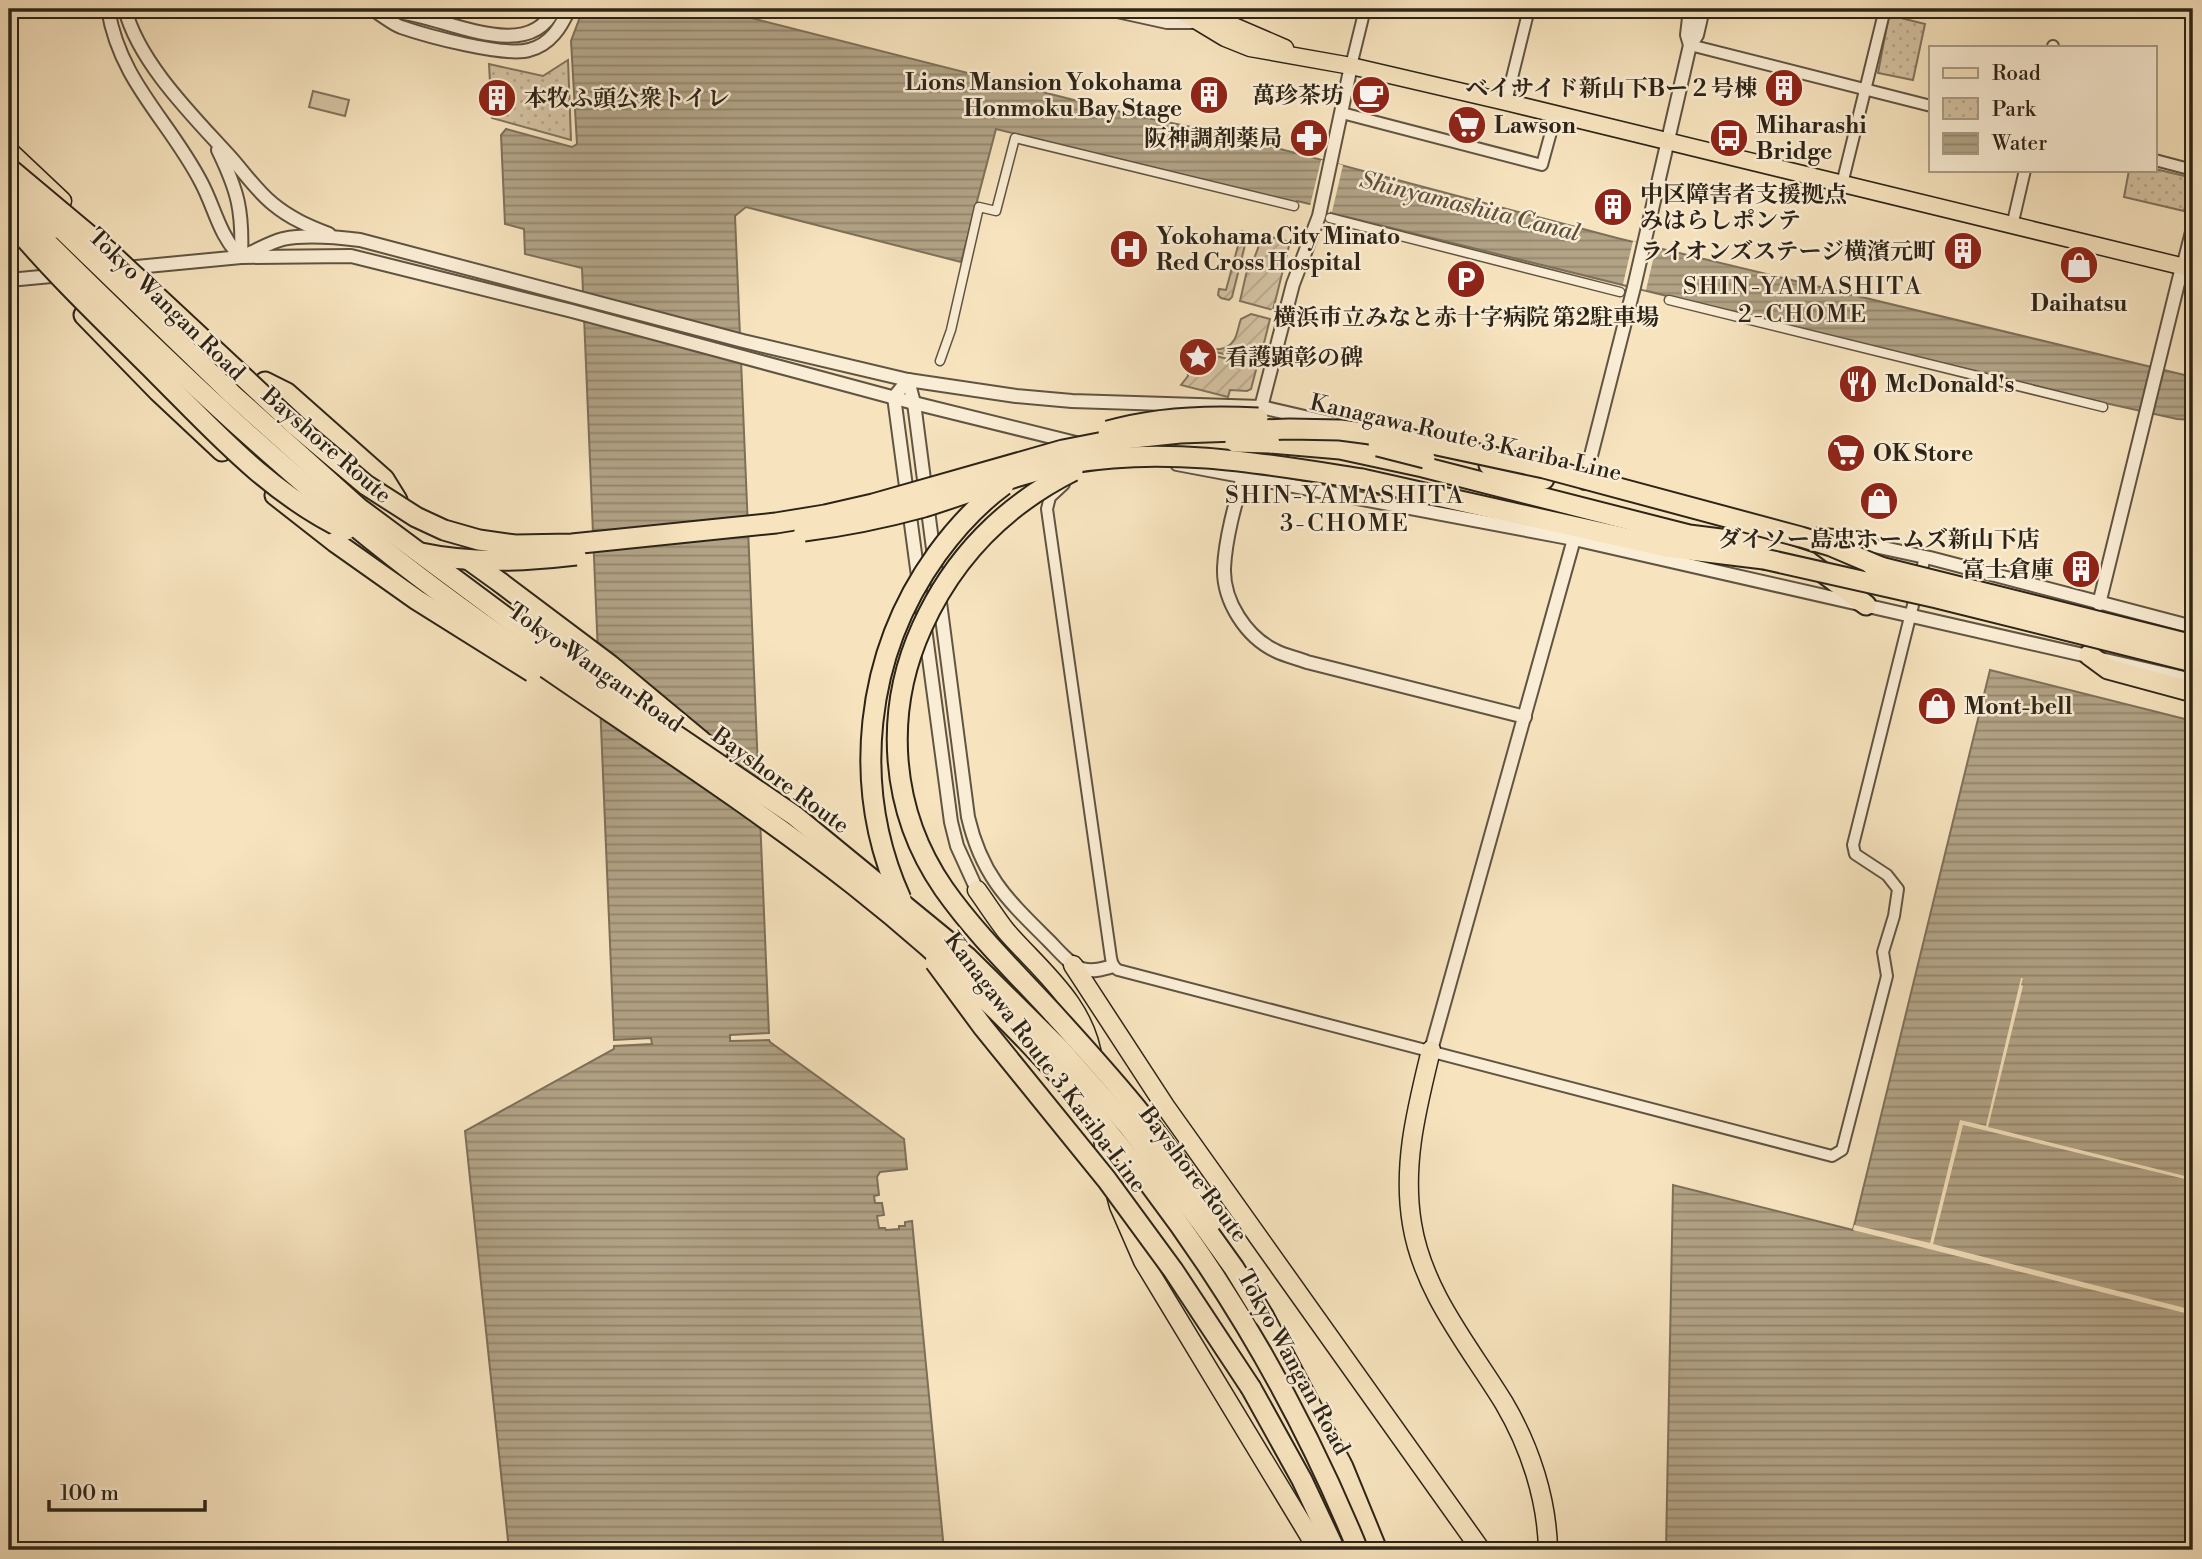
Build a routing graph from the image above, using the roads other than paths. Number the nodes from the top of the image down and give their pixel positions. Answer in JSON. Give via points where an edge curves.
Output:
{"nodes":[{"id":1,"x":108,"y":9,"type":"edge"},
{"id":2,"x":125,"y":9,"type":"edge"},
{"id":3,"x":362,"y":9,"type":"edge"},
{"id":4,"x":554,"y":9,"type":"edge"},
{"id":5,"x":569,"y":9,"type":"edge"},
{"id":6,"x":1111,"y":9,"type":"edge"},
{"id":7,"x":1177,"y":9,"type":"edge"},
{"id":8,"x":1365,"y":9,"type":"edge"},
{"id":9,"x":1529,"y":9,"type":"edge"},
{"id":10,"x":1690,"y":9,"type":"edge"},
{"id":11,"x":1703,"y":9,"type":"edge"},
{"id":12,"x":1885,"y":9,"type":"edge"},
{"id":13,"x":378,"y":13,"type":"junction"},
{"id":14,"x":1200,"y":16,"type":"edge"},
{"id":15,"x":1690,"y":45,"type":"junction"},
{"id":16,"x":1351,"y":66,"type":"junction"},
{"id":17,"x":1865,"y":89,"type":"junction"},
{"id":18,"x":1506,"y":102,"type":"junction"},
{"id":19,"x":1929,"y":105,"type":"edge"},
{"id":20,"x":1342,"y":113,"type":"junction"},
{"id":21,"x":1556,"y":114,"type":"junction"},
{"id":22,"x":213,"y":140,"type":"junction"},
{"id":23,"x":1668,"y":142,"type":"junction"},
{"id":24,"x":9,"y":150,"type":"edge"},
{"id":25,"x":2156,"y":160,"type":"edge"},
{"id":26,"x":9,"y":168,"type":"edge"},
{"id":27,"x":2193,"y":170,"type":"edge"},
{"id":28,"x":2025,"y":172,"type":"edge"},
{"id":29,"x":9,"y":177,"type":"edge"},
{"id":30,"x":9,"y":184,"type":"edge"},
{"id":31,"x":1842,"y":184,"type":"junction"},
{"id":32,"x":9,"y":197,"type":"edge"},
{"id":33,"x":9,"y":205,"type":"edge"},
{"id":34,"x":1294,"y":206,"type":"dead end"},
{"id":35,"x":75,"y":213,"type":"junction"},
{"id":36,"x":1325,"y":214,"type":"junction"},
{"id":37,"x":9,"y":220,"type":"edge"},
{"id":38,"x":2193,"y":224,"type":"edge"},
{"id":39,"x":2012,"y":226,"type":"junction"},
{"id":40,"x":9,"y":233,"type":"edge"},
{"id":41,"x":338,"y":237,"type":"junction"},
{"id":42,"x":241,"y":257,"type":"junction"},
{"id":43,"x":2188,"y":268,"type":"edge"},
{"id":44,"x":9,"y":280,"type":"edge"},
{"id":45,"x":62,"y":292,"type":"junction"},
{"id":46,"x":1620,"y":292,"type":"dead end"},
{"id":47,"x":1669,"y":300,"type":"dead end"},
{"id":48,"x":940,"y":361,"type":"dead end"},
{"id":49,"x":908,"y":380,"type":"junction"},
{"id":50,"x":894,"y":397,"type":"junction"},
{"id":51,"x":914,"y":403,"type":"junction"},
{"id":52,"x":1261,"y":407,"type":"junction"},
{"id":53,"x":2103,"y":407,"type":"dead end"},
{"id":54,"x":1237,"y":417,"type":"junction"},
{"id":55,"x":1270,"y":443,"type":"junction"},
{"id":56,"x":1092,"y":446,"type":"junction"},
{"id":57,"x":1244,"y":477,"type":"junction"},
{"id":58,"x":1584,"y":484,"type":"junction"},
{"id":59,"x":336,"y":498,"type":"junction"},
{"id":60,"x":1574,"y":539,"type":"junction"},
{"id":61,"x":1859,"y":542,"type":"junction"},
{"id":62,"x":1925,"y":557,"type":"junction"},
{"id":63,"x":1764,"y":559,"type":"junction"},
{"id":64,"x":1884,"y":568,"type":"junction"},
{"id":65,"x":2099,"y":604,"type":"junction"},
{"id":66,"x":1866,"y":605,"type":"junction"},
{"id":67,"x":1911,"y":615,"type":"junction"},
{"id":68,"x":2193,"y":627,"type":"edge"},
{"id":69,"x":2193,"y":645,"type":"edge"},
{"id":70,"x":515,"y":650,"type":"junction"},
{"id":71,"x":2089,"y":655,"type":"junction"},
{"id":72,"x":2193,"y":662,"type":"edge"},
{"id":73,"x":2193,"y":680,"type":"edge"},
{"id":74,"x":2193,"y":692,"type":"edge"},
{"id":75,"x":1525,"y":717,"type":"junction"},
{"id":76,"x":640,"y":732,"type":"junction"},
{"id":77,"x":758,"y":789,"type":"junction"},
{"id":78,"x":978,"y":890,"type":"joint"},
{"id":79,"x":1073,"y":965,"type":"junction"},
{"id":80,"x":1113,"y":965,"type":"junction"},
{"id":81,"x":1431,"y":1050,"type":"junction"},
{"id":82,"x":1264,"y":1317,"type":"junction"},
{"id":83,"x":1318,"y":1550,"type":"edge"},
{"id":84,"x":1335,"y":1550,"type":"edge"},
{"id":85,"x":1352,"y":1550,"type":"edge"},
{"id":86,"x":1359,"y":1550,"type":"edge"},
{"id":87,"x":1377,"y":1550,"type":"edge"},
{"id":88,"x":1481,"y":1550,"type":"edge"},
{"id":89,"x":1548,"y":1550,"type":"edge"}],
"edges":[{"from":1,"to":42,"type":"street","via":[[128,70],[196,173],[227,242]]},
{"from":2,"to":22,"type":"street","via":[[150,62]]},
{"from":3,"to":13,"type":"street"},
{"from":4,"to":13,"type":"street","via":[[535,31],[508,37],[404,13]]},
{"from":5,"to":13,"type":"street","via":[[548,40],[520,51],[399,26]]},
{"from":6,"to":14,"type":"street","via":[[1167,23]]},
{"from":7,"to":14,"type":"main road"},
{"from":8,"to":16,"type":"street"},
{"from":9,"to":18,"type":"street"},
{"from":10,"to":15,"type":"street"},
{"from":11,"to":15,"type":"street"},
{"from":12,"to":17,"type":"street"},
{"from":14,"to":16,"type":"main road","via":[[1306,57]]},
{"from":15,"to":17,"type":"street"},
{"from":15,"to":23,"type":"street"},
{"from":16,"to":18,"type":"main road"},
{"from":16,"to":20,"type":"street"},
{"from":17,"to":19,"type":"street"},
{"from":17,"to":31,"type":"street"},
{"from":18,"to":21,"type":"main road"},
{"from":20,"to":21,"type":"street","via":[[1542,165]]},
{"from":20,"to":36,"type":"street"},
{"from":21,"to":23,"type":"main road"},
{"from":22,"to":41,"type":"street","via":[[280,209],[303,224]]},
{"from":22,"to":42,"type":"street","via":[[237,195]]},
{"from":23,"to":31,"type":"main road"},
{"from":23,"to":58,"type":"street"},
{"from":24,"to":35,"type":"highway"},
{"from":25,"to":27,"type":"street"},
{"from":26,"to":64,"type":"highway","bridge":true,"via":[[108,251],[366,485],[416,517],[479,540],[572,544],[776,523],[873,504],[1114,440],[1180,433],[1340,430],[1409,439],[1544,468],[1801,537]]},
{"from":28,"to":39,"type":"street"},
{"from":29,"to":77,"type":"highway","name":"Bayshore Route","bridge":true,"via":[[177,342],[359,508],[546,647]]},
{"from":30,"to":59,"type":"highway","name":"Tokyo Wangan Road","bridge":true},
{"from":31,"to":39,"type":"main road"},
{"from":32,"to":70,"type":"highway","name":"Tokyo Wangan Road","bridge":true,"via":[[194,378],[369,538]]},
{"from":33,"to":76,"type":"highway","name":"Bayshore Route","bridge":true,"via":[[186,378],[336,511],[458,606]]},
{"from":34,"to":48,"type":"street","via":[[1015,138],[996,211],[979,207]]},
{"from":35,"to":59,"type":"highway","bridge":true},
{"from":35,"to":77,"type":"highway","bridge":true,"via":[[446,543],[610,665]]},
{"from":36,"to":46,"type":"street"},
{"from":36,"to":52,"type":"street","via":[[1293,284]]},
{"from":37,"to":63,"type":"highway","bridge":true,"via":[[66,284],[272,484],[347,531],[438,557],[518,561],[835,527],[1069,464],[1135,455],[1255,463],[1362,479],[1666,547]]},
{"from":38,"to":43,"type":"street"},
{"from":39,"to":43,"type":"main road"},
{"from":40,"to":45,"type":"highway"},
{"from":41,"to":42,"type":"street","via":[[282,239]]},
{"from":41,"to":49,"type":"street"},
{"from":42,"to":44,"type":"street"},
{"from":42,"to":50,"type":"street","via":[[351,256]]},
{"from":43,"to":65,"type":"street","via":[[2157,370]]},
{"from":45,"to":70,"type":"highway","bridge":true,"via":[[387,564]]},
{"from":45,"to":76,"type":"highway","bridge":true,"via":[[203,434],[335,542],[520,665]]},
{"from":47,"to":53,"type":"street"},
{"from":49,"to":50,"type":"street"},
{"from":49,"to":51,"type":"street"},
{"from":49,"to":52,"type":"street","via":[[1072,401]]},
{"from":50,"to":51,"type":"street"},
{"from":50,"to":78,"type":"street","via":[[951,822],[961,858]]},
{"from":51,"to":56,"type":"street"},
{"from":51,"to":79,"type":"street","via":[[974,842],[1008,900]]},
{"from":52,"to":57,"type":"street"},
{"from":52,"to":58,"type":"street"},
{"from":54,"to":61,"type":"highway","bridge":true,"via":[[1323,433],[1693,525]]},
{"from":54,"to":64,"type":"highway","name":"Kanagawa Route 3 Kariba Line","bridge":true,"via":[[1304,424],[1400,443]]},
{"from":54,"to":84,"type":"highway","name":"Kanagawa Route 3 Kariba Line","bridge":true,"via":[[1153,421],[1091,437],[1044,459],[1000,488],[947,541],[914,589],[894,630],[875,702],[870,749],[875,813],[895,886],[926,946],[954,990],[1173,1270],[1251,1388]]},
{"from":55,"to":63,"type":"highway","name":"Kanagawa Route 3 Kariba Line"},
{"from":55,"to":66,"type":"highway","via":[[1340,449],[1689,535],[1752,543],[1809,562]]},
{"from":55,"to":82,"type":"highway","name":"Kanagawa Route 3 Kariba Line","bridge":true,"via":[[1169,444],[1117,454],[1051,483],[1009,512],[961,561],[926,618],[902,683],[897,746],[901,788],[912,828],[943,888],[1153,1130],[1208,1211]]},
{"from":56,"to":57,"type":"street"},
{"from":56,"to":80,"type":"street","via":[[1084,466],[1053,493],[1046,509]]},
{"from":57,"to":60,"type":"street"},
{"from":57,"to":75,"type":"street","via":[[1224,570],[1237,615],[1253,636],[1275,651],[1307,662]]},
{"from":58,"to":61,"type":"street"},
{"from":59,"to":86,"type":"highway","name":"Tokyo Wangan Road","bridge":true,"via":[[461,603],[842,871],[947,958],[1021,1028],[1137,1159],[1208,1258],[1303,1423]]},
{"from":60,"to":66,"type":"street"},
{"from":60,"to":75,"type":"street"},
{"from":61,"to":62,"type":"street"},
{"from":62,"to":65,"type":"street"},
{"from":62,"to":67,"type":"street"},
{"from":63,"to":72,"type":"highway","name":"Kanagawa Route 3 Kariba Line","bridge":true},
{"from":64,"to":69,"type":"highway","name":"Kanagawa Route 3 Kariba Line","bridge":true},
{"from":65,"to":68,"type":"street"},
{"from":65,"to":71,"type":"street"},
{"from":66,"to":67,"type":"street"},
{"from":67,"to":71,"type":"street"},
{"from":67,"to":81,"type":"street","via":[[1853,845],[1855,854],[1887,875],[1898,889],[1883,952],[1887,976],[1842,1150],[1832,1156]]},
{"from":70,"to":85,"type":"highway","name":"Tokyo Wangan Road","bridge":true,"via":[[850,886],[942,963],[1046,1066],[1170,1216],[1228,1304],[1297,1426]]},
{"from":71,"to":73,"type":"street"},
{"from":71,"to":74,"type":"highway","via":[[2108,669]]},
{"from":75,"to":81,"type":"street"},
{"from":76,"to":86,"type":"highway","name":"Bayshore Route","bridge":true,"via":[[890,914],[987,1000],[1080,1097],[1162,1199],[1229,1298],[1287,1400]]},
{"from":77,"to":82,"type":"highway","name":"Bayshore Route","bridge":true,"via":[[928,923],[1032,1020],[1129,1127],[1214,1240]]},
{"from":78,"to":83,"type":"highway","bridge":true,"via":[[1006,930],[1073,1006],[1087,1035],[1106,1157],[1119,1206],[1143,1261]]},
{"from":79,"to":80,"type":"street","via":[[1095,971]]},
{"from":79,"to":88,"type":"highway","via":[[1165,1105]]},
{"from":80,"to":81,"type":"street","via":[[1126,973]]},
{"from":81,"to":89,"type":"highway","via":[[1409,1154],[1410,1214],[1425,1269],[1443,1307],[1527,1450],[1541,1496]]},
{"from":82,"to":87,"type":"highway","name":"Bayshore Route","via":[[1343,1467]]}]}
